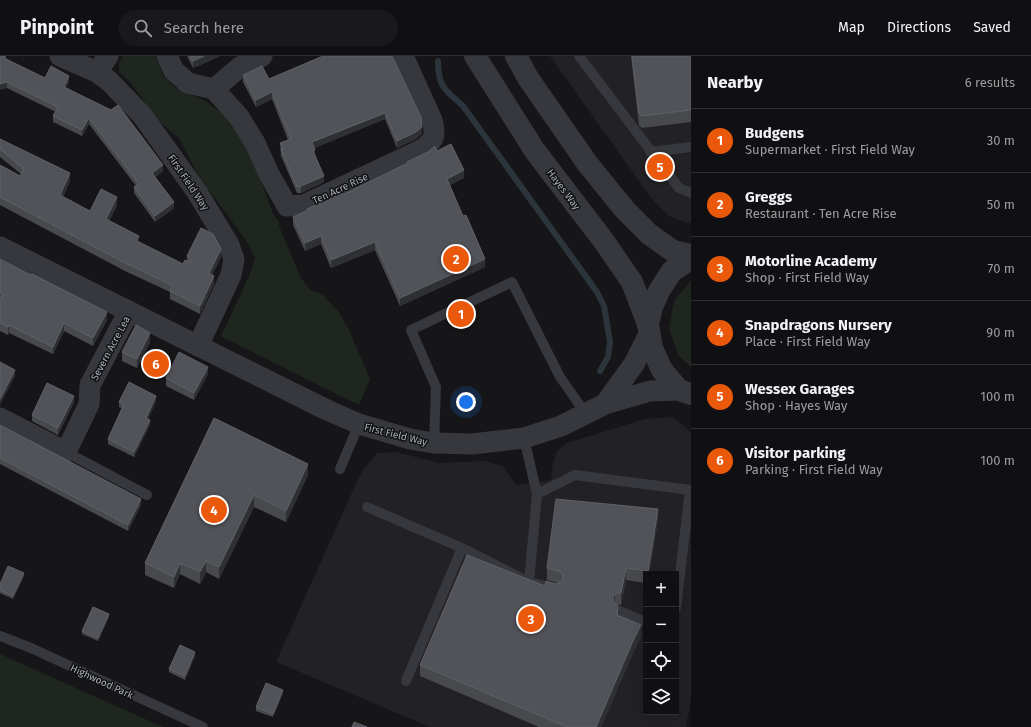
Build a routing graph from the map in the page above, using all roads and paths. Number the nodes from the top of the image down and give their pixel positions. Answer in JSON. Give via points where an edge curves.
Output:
{"nodes":[{"id":1,"x":60,"y":56,"type":"edge"},
{"id":2,"x":167,"y":56,"type":"edge"},
{"id":3,"x":262,"y":56,"type":"edge"},
{"id":4,"x":403,"y":56,"type":"edge"},
{"id":5,"x":475,"y":56,"type":"edge"},
{"id":6,"x":516,"y":56,"type":"edge"},
{"id":7,"x":579,"y":56,"type":"edge"},
{"id":8,"x":102,"y":64,"type":"edge"},
{"id":9,"x":214,"y":89,"type":"junction"},
{"id":10,"x":691,"y":147,"type":"edge"},
{"id":11,"x":650,"y":152,"type":"junction"},
{"id":12,"x":691,"y":193,"type":"edge"},
{"id":13,"x":0,"y":247,"type":"edge"},
{"id":14,"x":691,"y":255,"type":"edge"},
{"id":15,"x":691,"y":260,"type":"edge"},
{"id":16,"x":129,"y":311,"type":"junction"},
{"id":17,"x":649,"y":329,"type":"junction"},
{"id":18,"x":198,"y":346,"type":"junction"},
{"id":19,"x":685,"y":392,"type":"edge"},
{"id":20,"x":605,"y":404,"type":"junction"},
{"id":21,"x":586,"y":414,"type":"junction"},
{"id":22,"x":0,"y":418,"type":"edge"},
{"id":23,"x":359,"y":424,"type":"junction"},
{"id":24,"x":524,"y":438,"type":"junction"},
{"id":25,"x":434,"y":443,"type":"junction"},
{"id":26,"x":66,"y":452,"type":"junction"},
{"id":27,"x":340,"y":469,"type":"dead end"},
{"id":28,"x":537,"y":494,"type":"junction"},
{"id":29,"x":147,"y":495,"type":"dead end"},
{"id":30,"x":367,"y":507,"type":"dead end"},
{"id":31,"x":462,"y":548,"type":"junction"},
{"id":32,"x":529,"y":582,"type":"junction"},
{"id":33,"x":557,"y":589,"type":"edge"},
{"id":34,"x":676,"y":607,"type":"edge"},
{"id":35,"x":619,"y":611,"type":"edge"},
{"id":36,"x":643,"y":621,"type":"edge"},
{"id":37,"x":0,"y":636,"type":"edge"},
{"id":38,"x":406,"y":681,"type":"dead end"},
{"id":39,"x":203,"y":727,"type":"edge"}],
"edges":[{"from":1,"to":8,"type":"street","name":"First Field Way"},
{"from":2,"to":9,"type":"street","via":[[174,71],[188,83]]},
{"from":3,"to":9,"type":"street","via":[[240,67]]},
{"from":4,"to":9,"type":"street","name":"Ten Acre Rise","via":[[432,120],[435,131],[432,142],[304,205],[288,206],[269,174],[255,142],[239,117]]},
{"from":5,"to":17,"type":"street","name":"Hayes Way","via":[[535,151],[632,282]]},
{"from":6,"to":14,"type":"street","via":[[528,78],[587,163],[625,210],[649,234],[673,250]]},
{"from":7,"to":11,"type":"lane"},
{"from":8,"to":18,"type":"street","name":"First Field Way","via":[[109,81],[142,115],[197,192],[229,245],[234,259],[231,275]]},
{"from":10,"to":11,"type":"lane"},
{"from":11,"to":12,"type":"lane","via":[[679,188]]},
{"from":13,"to":16,"type":"street","name":"First Field Way"},
{"from":15,"to":17,"type":"street","via":[[672,271],[659,290],[652,307]]},
{"from":16,"to":18,"type":"street","name":"First Field Way"},
{"from":16,"to":26,"type":"street","name":"Severn Acre Lea","via":[[90,385],[90,404]]},
{"from":17,"to":19,"type":"street","name":"Hayes Way","via":[[652,348],[662,370]]},
{"from":17,"to":20,"type":"street","name":"First Field Way","via":[[634,364]]},
{"from":18,"to":23,"type":"street","name":"First Field Way"},
{"from":19,"to":20,"type":"street","name":"First Field Way","via":[[650,391]]},
{"from":20,"to":21,"type":"street","name":"First Field Way"},
{"from":21,"to":24,"type":"street","name":"First Field Way"},
{"from":21,"to":25,"type":"lane","via":[[560,377],[512,282],[411,330],[436,387]]},
{"from":22,"to":26,"type":"street"},
{"from":23,"to":25,"type":"street","name":"First Field Way","via":[[410,439]]},
{"from":23,"to":27,"type":"lane"},
{"from":24,"to":25,"type":"street","name":"First Field Way","via":[[472,444]]},
{"from":24,"to":28,"type":"lane"},
{"from":26,"to":29,"type":"lane"},
{"from":28,"to":32,"type":"lane"},
{"from":28,"to":34,"type":"lane","via":[[575,475],[690,490]]},
{"from":30,"to":31,"type":"lane"},
{"from":31,"to":32,"type":"lane"},
{"from":31,"to":38,"type":"lane"},
{"from":32,"to":33,"type":"lane"},
{"from":35,"to":36,"type":"lane"},
{"from":37,"to":39,"type":"lane","name":"Highwood Park"}]}
